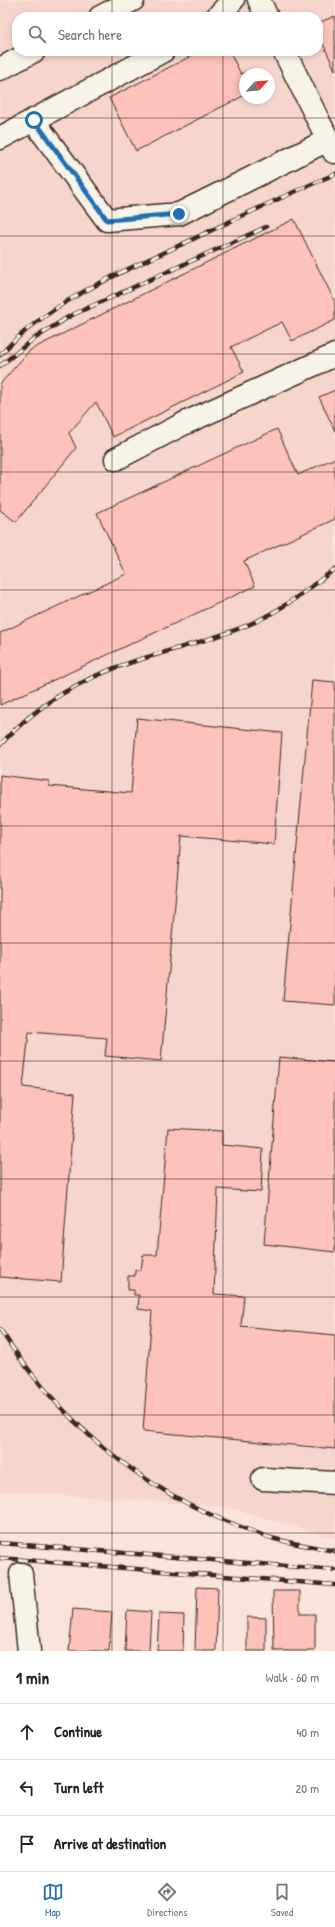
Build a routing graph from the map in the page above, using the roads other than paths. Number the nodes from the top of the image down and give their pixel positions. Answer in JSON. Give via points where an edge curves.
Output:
{"nodes":[{"id":1,"x":133,"y":0,"type":"edge"},
{"id":2,"x":233,"y":0,"type":"edge"},
{"id":3,"x":259,"y":0,"type":"edge"},
{"id":4,"x":110,"y":12,"type":"edge"},
{"id":5,"x":222,"y":12,"type":"edge"},
{"id":6,"x":265,"y":12,"type":"edge"},
{"id":7,"x":25,"y":56,"type":"edge"},
{"id":8,"x":154,"y":56,"type":"edge"},
{"id":9,"x":287,"y":56,"type":"edge"},
{"id":10,"x":0,"y":69,"type":"edge"},
{"id":11,"x":34,"y":120,"type":"junction"},
{"id":12,"x":0,"y":138,"type":"edge"},
{"id":13,"x":332,"y":146,"type":"edge"},
{"id":14,"x":335,"y":355,"type":"edge"},
{"id":15,"x":116,"y":459,"type":"dead end"},
{"id":16,"x":264,"y":1478,"type":"dead end"},
{"id":17,"x":335,"y":1483,"type":"edge"},
{"id":18,"x":21,"y":1574,"type":"dead end"},
{"id":19,"x":29,"y":1651,"type":"edge"}],
"edges":[{"from":1,"to":4,"type":"street"},
{"from":2,"to":5,"type":"street"},
{"from":3,"to":6,"type":"street"},
{"from":7,"to":10,"type":"street"},
{"from":8,"to":11,"type":"street"},
{"from":9,"to":13,"type":"street"},
{"from":11,"to":12,"type":"street"},
{"from":11,"to":13,"type":"street","via":[[107,220],[179,214]]},
{"from":14,"to":15,"type":"street","via":[[190,421]]},
{"from":16,"to":17,"type":"street"},
{"from":18,"to":19,"type":"street"}]}
